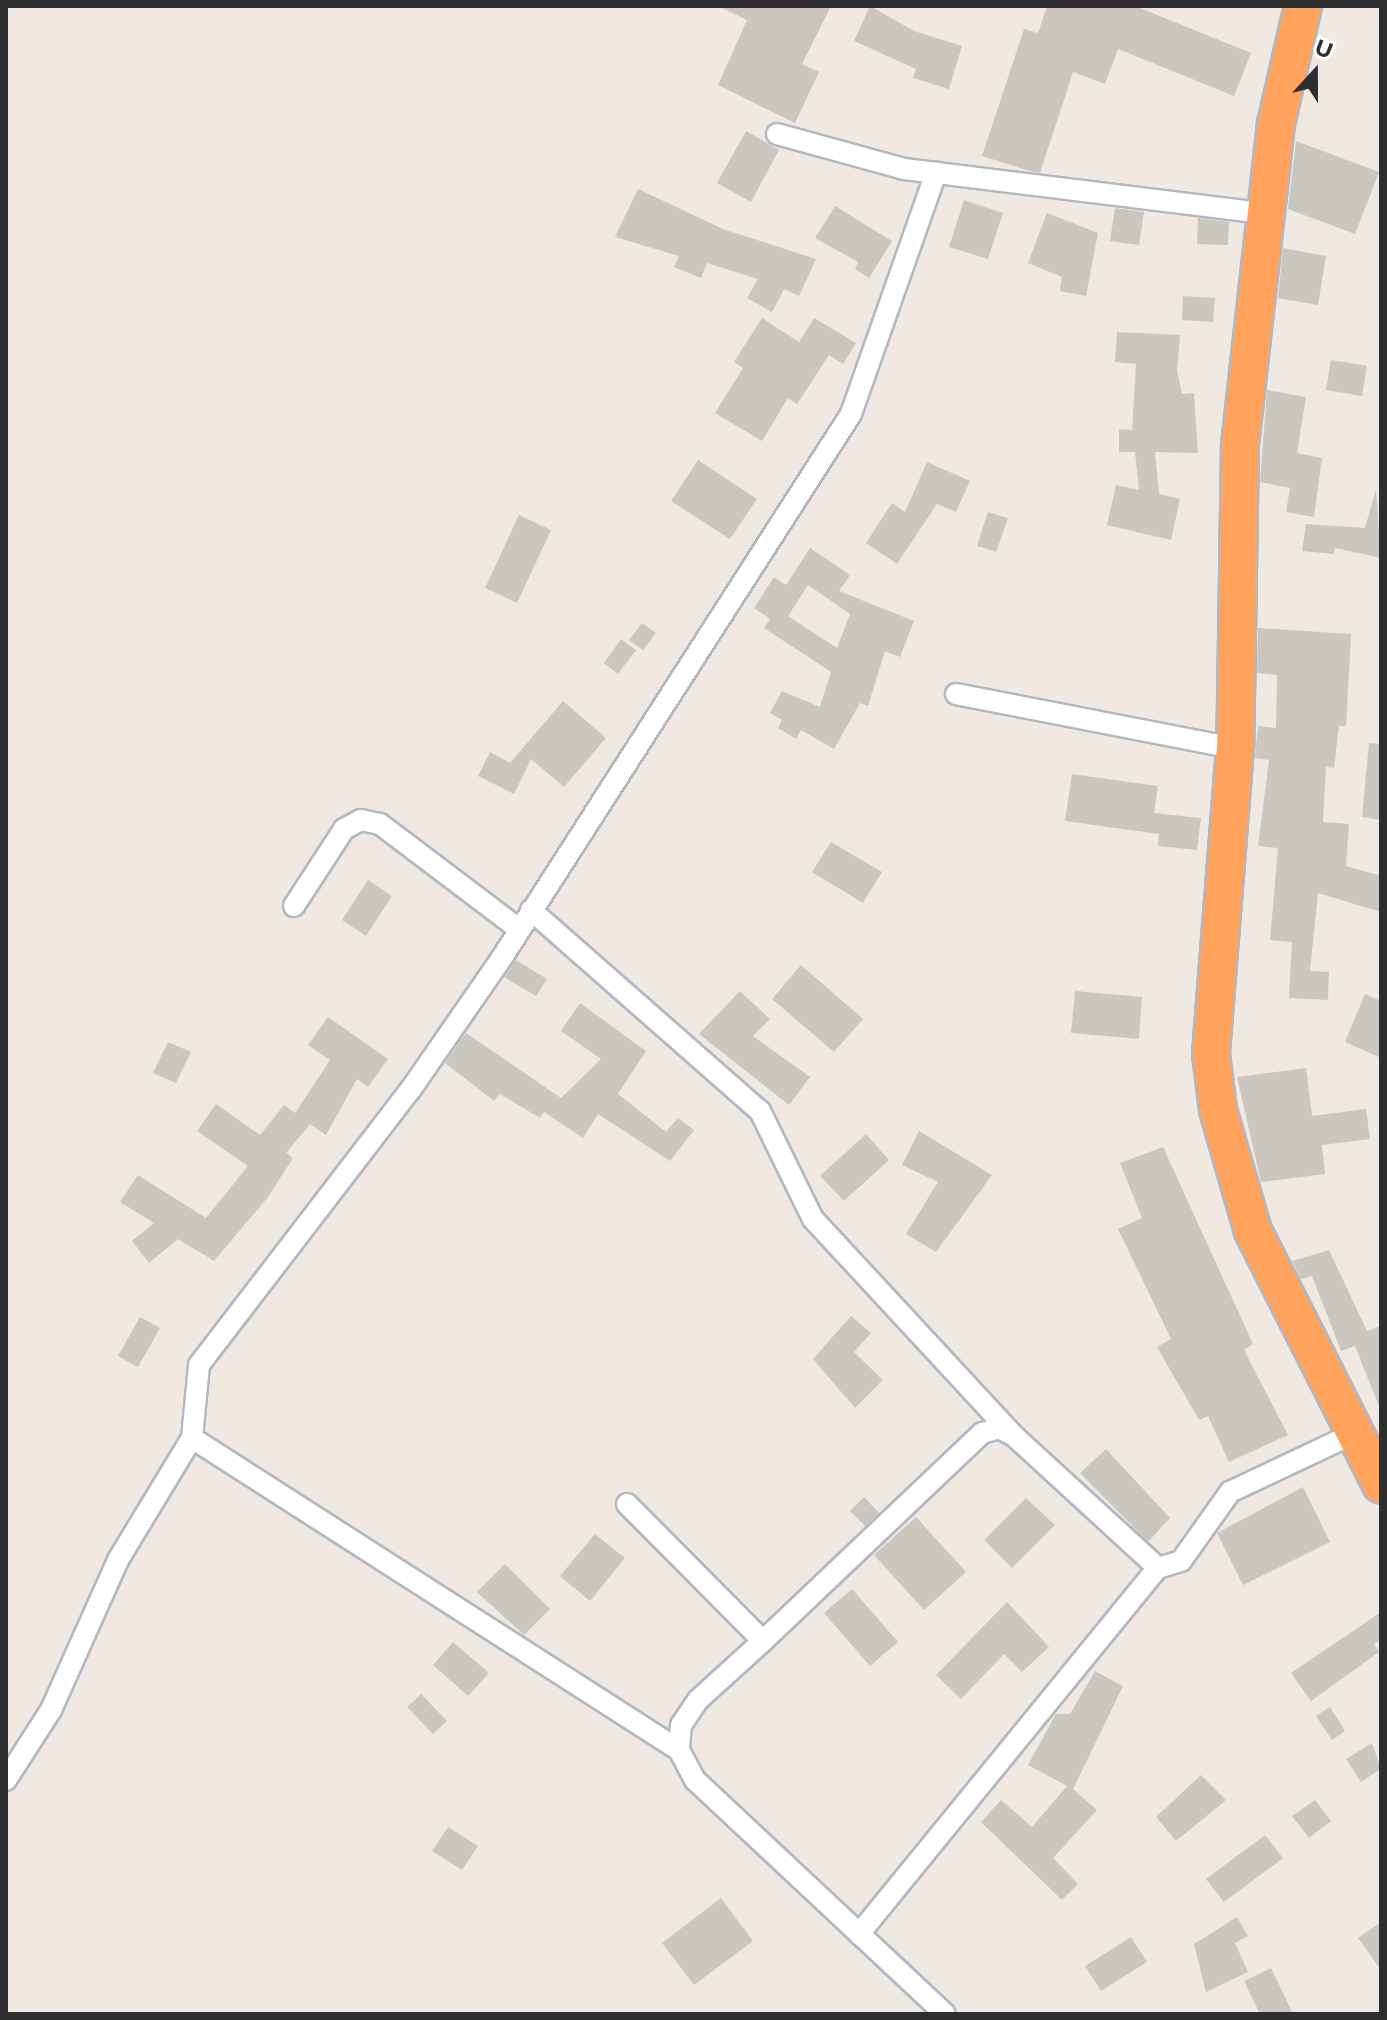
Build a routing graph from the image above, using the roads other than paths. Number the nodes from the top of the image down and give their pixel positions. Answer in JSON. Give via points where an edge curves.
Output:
{"nodes":[{"id":1,"x":1303,"y":6,"type":"edge"},
{"id":2,"x":777,"y":134,"type":"dead end"},
{"id":3,"x":936,"y":173,"type":"junction"},
{"id":4,"x":1263,"y":213,"type":"junction"},
{"id":5,"x":956,"y":694,"type":"dead end"},
{"id":6,"x":1235,"y":748,"type":"junction"},
{"id":7,"x":294,"y":906,"type":"dead end"},
{"id":8,"x":531,"y":910,"type":"junction"},
{"id":9,"x":519,"y":929,"type":"junction"},
{"id":10,"x":1359,"y":1431,"type":"junction"},
{"id":11,"x":1013,"y":1435,"type":"junction"},
{"id":12,"x":192,"y":1438,"type":"junction"},
{"id":13,"x":1381,"y":1484,"type":"edge"},
{"id":14,"x":627,"y":1504,"type":"dead end"},
{"id":15,"x":1158,"y":1568,"type":"junction"},
{"id":16,"x":763,"y":1641,"type":"junction"},
{"id":17,"x":679,"y":1750,"type":"junction"},
{"id":18,"x":6,"y":1780,"type":"edge"},
{"id":19,"x":859,"y":1934,"type":"junction"},
{"id":20,"x":945,"y":2014,"type":"edge"}],
"edges":[{"from":1,"to":4,"type":"highway","via":[[1283,71]]},
{"from":2,"to":3,"type":"street","via":[[855,161]]},
{"from":3,"to":4,"type":"street"},
{"from":3,"to":8,"type":"street","via":[[851,414]]},
{"from":4,"to":6,"type":"highway","via":[[1240,444]]},
{"from":5,"to":6,"type":"street"},
{"from":6,"to":10,"type":"highway","via":[[1211,1011],[1218,1110],[1253,1231]]},
{"from":7,"to":9,"type":"street","via":[[344,829],[361,820],[380,824]]},
{"from":8,"to":9,"type":"street"},
{"from":8,"to":11,"type":"street","via":[[760,1111],[813,1219]]},
{"from":9,"to":12,"type":"street","via":[[411,1089],[199,1365]]},
{"from":10,"to":13,"type":"highway"},
{"from":10,"to":15,"type":"street","via":[[1230,1492],[1181,1561]]},
{"from":11,"to":15,"type":"street"},
{"from":11,"to":16,"type":"street","via":[[999,1428],[982,1433]]},
{"from":12,"to":17,"type":"street"},
{"from":12,"to":18,"type":"street","via":[[118,1560],[51,1710]]},
{"from":14,"to":16,"type":"street"},
{"from":15,"to":19,"type":"street"},
{"from":16,"to":17,"type":"street","via":[[698,1700],[681,1725]]},
{"from":17,"to":19,"type":"street","via":[[695,1780]]},
{"from":19,"to":20,"type":"street"}]}
